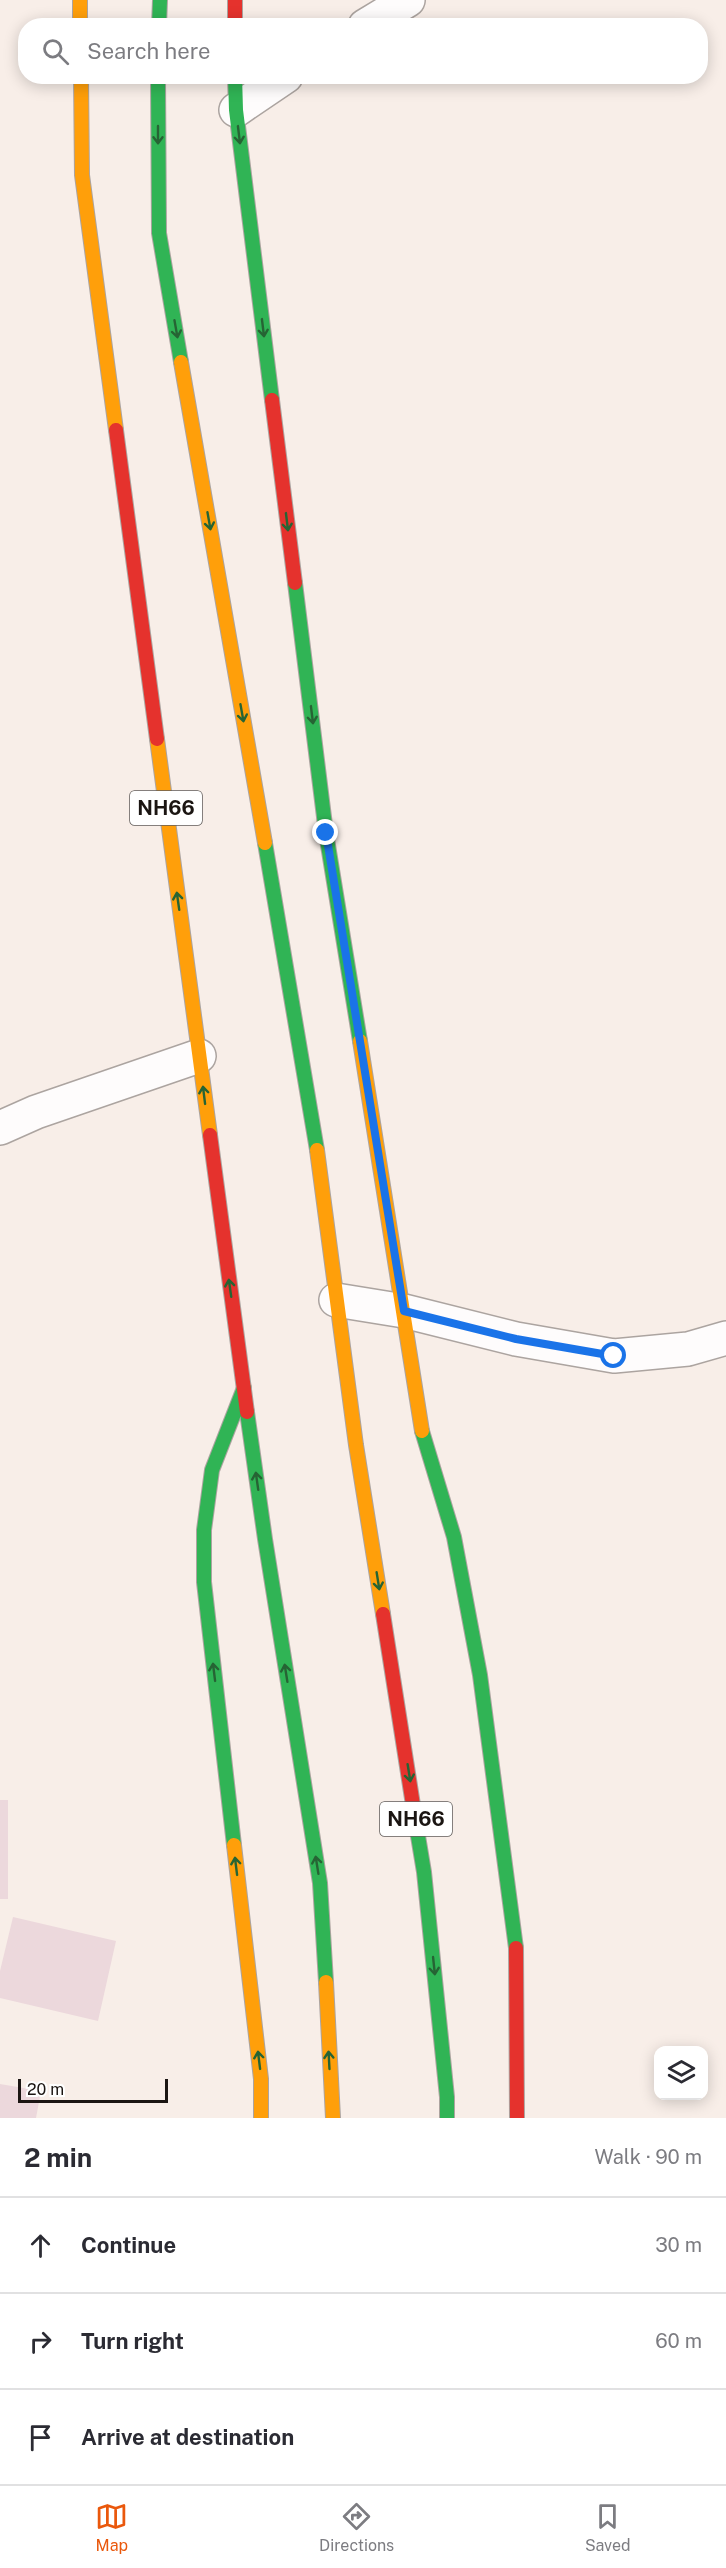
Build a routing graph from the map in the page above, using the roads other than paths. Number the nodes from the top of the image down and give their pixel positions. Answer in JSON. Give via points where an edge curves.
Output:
{"nodes":[{"id":1,"x":80,"y":0,"type":"edge"},
{"id":2,"x":160,"y":0,"type":"edge"},
{"id":3,"x":235,"y":0,"type":"edge"},
{"id":4,"x":408,"y":0,"type":"edge"},
{"id":5,"x":80,"y":18,"type":"edge"},
{"id":6,"x":159,"y":18,"type":"edge"},
{"id":7,"x":235,"y":18,"type":"edge"},
{"id":8,"x":378,"y":18,"type":"edge"},
{"id":9,"x":81,"y":84,"type":"edge"},
{"id":10,"x":158,"y":84,"type":"edge"},
{"id":11,"x":235,"y":84,"type":"edge"},
{"id":12,"x":274,"y":84,"type":"edge"},
{"id":13,"x":236,"y":110,"type":"junction"},
{"id":14,"x":199,"y":1056,"type":"junction"},
{"id":15,"x":0,"y":1128,"type":"edge"},
{"id":16,"x":336,"y":1300,"type":"junction"},
{"id":17,"x":404,"y":1311,"type":"junction"},
{"id":18,"x":726,"y":1338,"type":"edge"},
{"id":19,"x":244,"y":1389,"type":"junction"},
{"id":20,"x":261,"y":2118,"type":"edge"},
{"id":21,"x":333,"y":2118,"type":"edge"},
{"id":22,"x":447,"y":2118,"type":"edge"},
{"id":23,"x":517,"y":2118,"type":"edge"}],
"edges":[{"from":1,"to":5,"type":"main road"},
{"from":2,"to":6,"type":"main road"},
{"from":3,"to":7,"type":"main road"},
{"from":4,"to":8,"type":"street"},
{"from":14,"to":9,"type":"main road","number":"NH66","one_way":true,"via":[[82,175]]},
{"from":10,"to":16,"type":"main road","number":"NH66","one_way":true,"via":[[159,233],[314,1125]]},
{"from":11,"to":13,"type":"main road"},
{"from":12,"to":13,"type":"street"},
{"from":13,"to":17,"type":"main road","one_way":true,"via":[[326,833]]},
{"from":14,"to":15,"type":"street"},
{"from":19,"to":14,"type":"main road","number":"NH66","one_way":true},
{"from":16,"to":17,"type":"street"},
{"from":16,"to":22,"type":"main road","number":"NH66","one_way":true,"via":[[424,1872]]},
{"from":17,"to":18,"type":"street","via":[[516,1339],[614,1356],[688,1349]]},
{"from":17,"to":23,"type":"main road","via":[[423,1441],[454,1537],[482,1687],[517,1952]]},
{"from":20,"to":19,"type":"main road","one_way":true,"via":[[261,2079],[204,1582],[204,1530],[212,1470]]},
{"from":21,"to":19,"type":"main road","number":"NH66","one_way":true,"via":[[320,1883]]}]}
